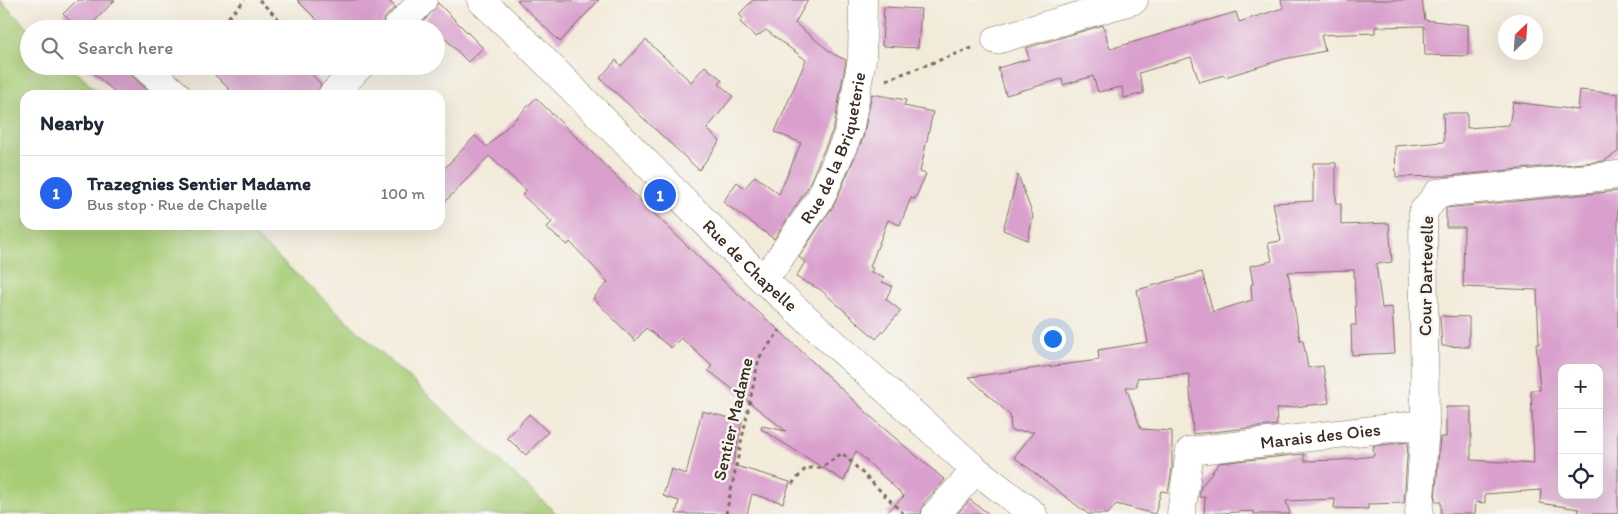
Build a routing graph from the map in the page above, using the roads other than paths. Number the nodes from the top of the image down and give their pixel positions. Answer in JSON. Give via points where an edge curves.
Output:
{"nodes":[{"id":1,"x":423,"y":0,"type":"edge"},
{"id":2,"x":481,"y":0,"type":"edge"},
{"id":3,"x":863,"y":0,"type":"edge"},
{"id":4,"x":1134,"y":0,"type":"edge"},
{"id":5,"x":404,"y":20,"type":"edge"},
{"id":6,"x":996,"y":40,"type":"road end"},
{"id":7,"x":154,"y":75,"type":"edge"},
{"id":8,"x":351,"y":75,"type":"edge"},
{"id":9,"x":171,"y":90,"type":"edge"},
{"id":10,"x":337,"y":90,"type":"edge"},
{"id":11,"x":1618,"y":175,"type":"edge"},
{"id":12,"x":761,"y":278,"type":"junction"},
{"id":13,"x":1425,"y":424,"type":"junction"},
{"id":14,"x":976,"y":470,"type":"junction"},
{"id":15,"x":936,"y":514,"type":"edge"},
{"id":16,"x":1032,"y":514,"type":"edge"},
{"id":17,"x":1181,"y":514,"type":"edge"},
{"id":18,"x":1419,"y":514,"type":"edge"}],
"edges":[{"from":1,"to":5,"type":"street"},
{"from":2,"to":12,"type":"street","name":"Rue de Chapelle"},
{"from":3,"to":12,"type":"street","name":"Rue de la Briqueterie","via":[[862,59],[849,132],[821,197],[775,265]]},
{"from":4,"to":6,"type":"street"},
{"from":7,"to":9,"type":"street"},
{"from":8,"to":10,"type":"street"},
{"from":11,"to":13,"type":"street","name":"Cour Dartevelle","via":[[1438,193],[1423,212]]},
{"from":12,"to":14,"type":"street","name":"Rue de Chapelle"},
{"from":13,"to":17,"type":"street","name":"Marais des Oies","via":[[1190,451]]},
{"from":13,"to":18,"type":"street"},
{"from":14,"to":15,"type":"street"},
{"from":14,"to":16,"type":"street","name":"Rue de Chapelle"}]}
